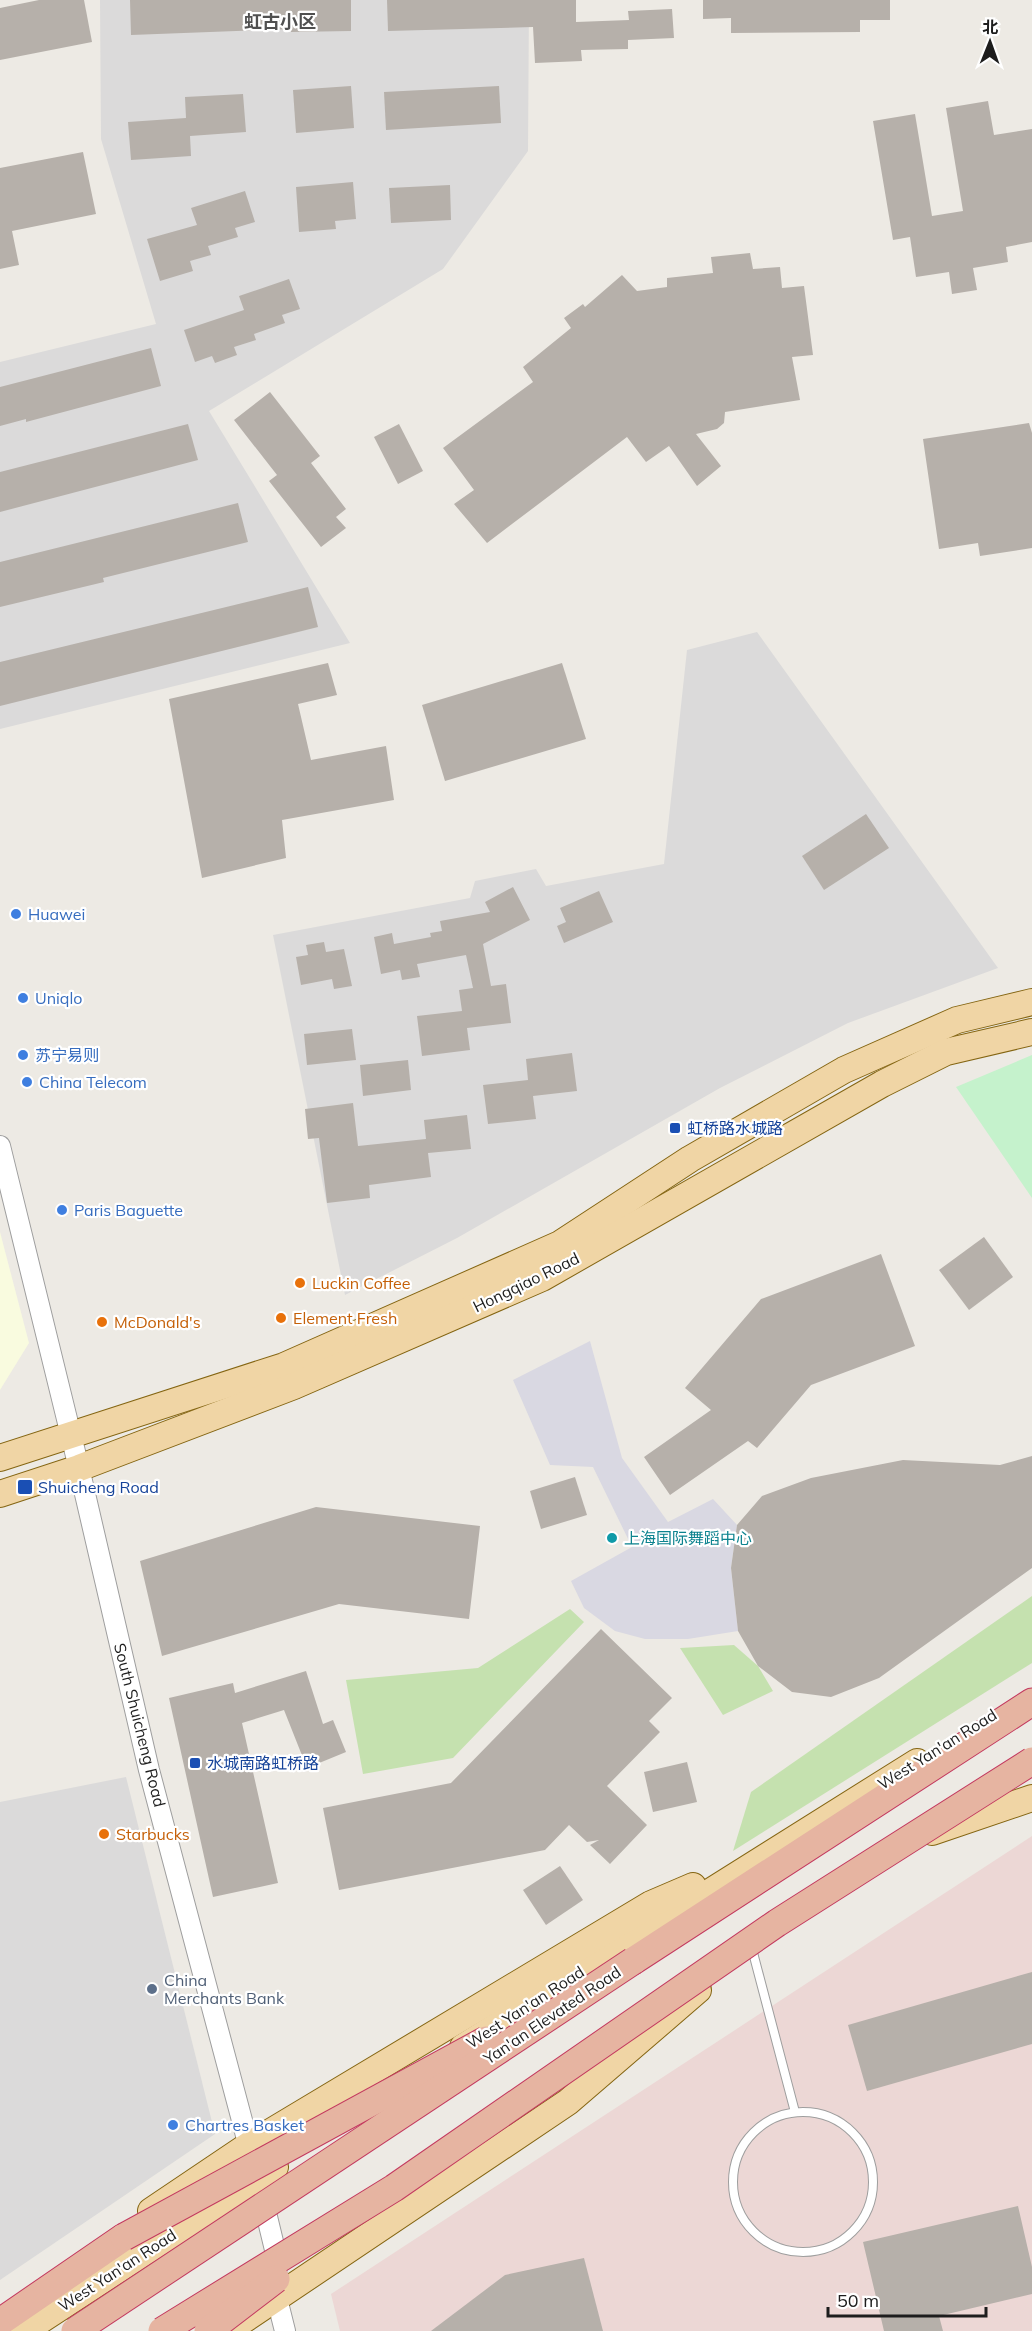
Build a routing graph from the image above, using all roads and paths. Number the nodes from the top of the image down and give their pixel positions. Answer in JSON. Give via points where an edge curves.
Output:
{"nodes":[{"id":1,"x":1032,"y":1002,"type":"edge"},
{"id":2,"x":1032,"y":1032,"type":"edge"},
{"id":3,"x":0,"y":1146,"type":"edge"},
{"id":4,"x":70,"y":1435,"type":"junction"},
{"id":5,"x":0,"y":1458,"type":"edge"},
{"id":6,"x":79,"y":1468,"type":"junction"},
{"id":7,"x":0,"y":1494,"type":"edge"},
{"id":8,"x":1032,"y":1692,"type":"edge"},
{"id":9,"x":1032,"y":1702,"type":"edge"},
{"id":10,"x":1032,"y":1761,"type":"edge"},
{"id":11,"x":1032,"y":1768,"type":"edge"},
{"id":12,"x":1032,"y":1798,"type":"edge"},
{"id":13,"x":932,"y":1832,"type":"junction"},
{"id":14,"x":762,"y":1858,"type":"junction"},
{"id":15,"x":751,"y":1945,"type":"junction"},
{"id":16,"x":633,"y":1961,"type":"junction"},
{"id":17,"x":795,"y":2112,"type":"junction"},
{"id":18,"x":249,"y":2145,"type":"junction"},
{"id":19,"x":257,"y":2179,"type":"junction"},
{"id":20,"x":394,"y":2188,"type":"junction"},
{"id":21,"x":276,"y":2254,"type":"junction"},
{"id":22,"x":277,"y":2299,"type":"junction"},
{"id":23,"x":0,"y":2311,"type":"edge"},
{"id":24,"x":0,"y":2322,"type":"edge"},
{"id":25,"x":24,"y":2331,"type":"edge"},
{"id":26,"x":75,"y":2331,"type":"edge"},
{"id":27,"x":156,"y":2331,"type":"edge"},
{"id":28,"x":162,"y":2331,"type":"edge"},
{"id":29,"x":208,"y":2331,"type":"edge"},
{"id":30,"x":227,"y":2331,"type":"edge"},
{"id":31,"x":285,"y":2331,"type":"edge"}],
"edges":[{"from":1,"to":4,"type":"main road","name":"Hongqiao Road","via":[[957,1020],[844,1070],[690,1159],[560,1244],[284,1366]]},
{"from":2,"to":6,"type":"main road","name":"Hongqiao Road","via":[[946,1052],[882,1084],[542,1278],[294,1386]]},
{"from":3,"to":4,"type":"street"},
{"from":4,"to":5,"type":"main road","name":"Hongqiao Road"},
{"from":4,"to":6,"type":"street"},
{"from":6,"to":7,"type":"main road","name":"Hongqiao Road"},
{"from":6,"to":18,"type":"street","name":"South Shuicheng Road","via":[[149,1770]]},
{"from":8,"to":14,"type":"main road","name":"West Yan'an Road"},
{"from":9,"to":16,"type":"highway","name":"Yan'an Elevated Road"},
{"from":10,"to":20,"type":"highway","bridge":true,"via":[[777,1923]]},
{"from":11,"to":13,"type":"main road"},
{"from":12,"to":13,"type":"main road"},
{"from":13,"to":15,"type":"main road"},
{"from":14,"to":18,"type":"main road","via":[[651,1904]]},
{"from":14,"to":19,"type":"main road","name":"West Yan'an Road"},
{"from":15,"to":17,"type":"lane"},
{"from":15,"to":21,"type":"main road"},
{"from":15,"to":22,"type":"main road","via":[[568,2102]]},
{"from":16,"to":24,"type":"highway","bridge":true,"via":[[124,2236]]},
{"from":16,"to":26,"type":"highway","name":"Yan'an Elevated Road","bridge":true},
{"from":17,"to":17,"type":"lane","via":[[771,2119],[751,2133],[737,2154],[733,2194],[745,2224],[763,2241],[785,2251],[810,2252],[841,2240],[864,2217],[872,2196],[873,2174],[867,2153],[855,2135],[838,2121],[817,2113]]},
{"from":18,"to":19,"type":"street","name":"South Shuicheng Road"},
{"from":18,"to":23,"type":"main road"},
{"from":19,"to":21,"type":"street","name":"South Shuicheng Road"},
{"from":19,"to":25,"type":"main road","name":"West Yan'an Road"},
{"from":20,"to":28,"type":"highway","bridge":true},
{"from":20,"to":29,"type":"highway","bridge":true},
{"from":21,"to":22,"type":"street","name":"South Shuicheng Road"},
{"from":21,"to":27,"type":"main road"},
{"from":22,"to":30,"type":"main road"},
{"from":22,"to":31,"type":"street","name":"South Shuicheng Road"}]}
